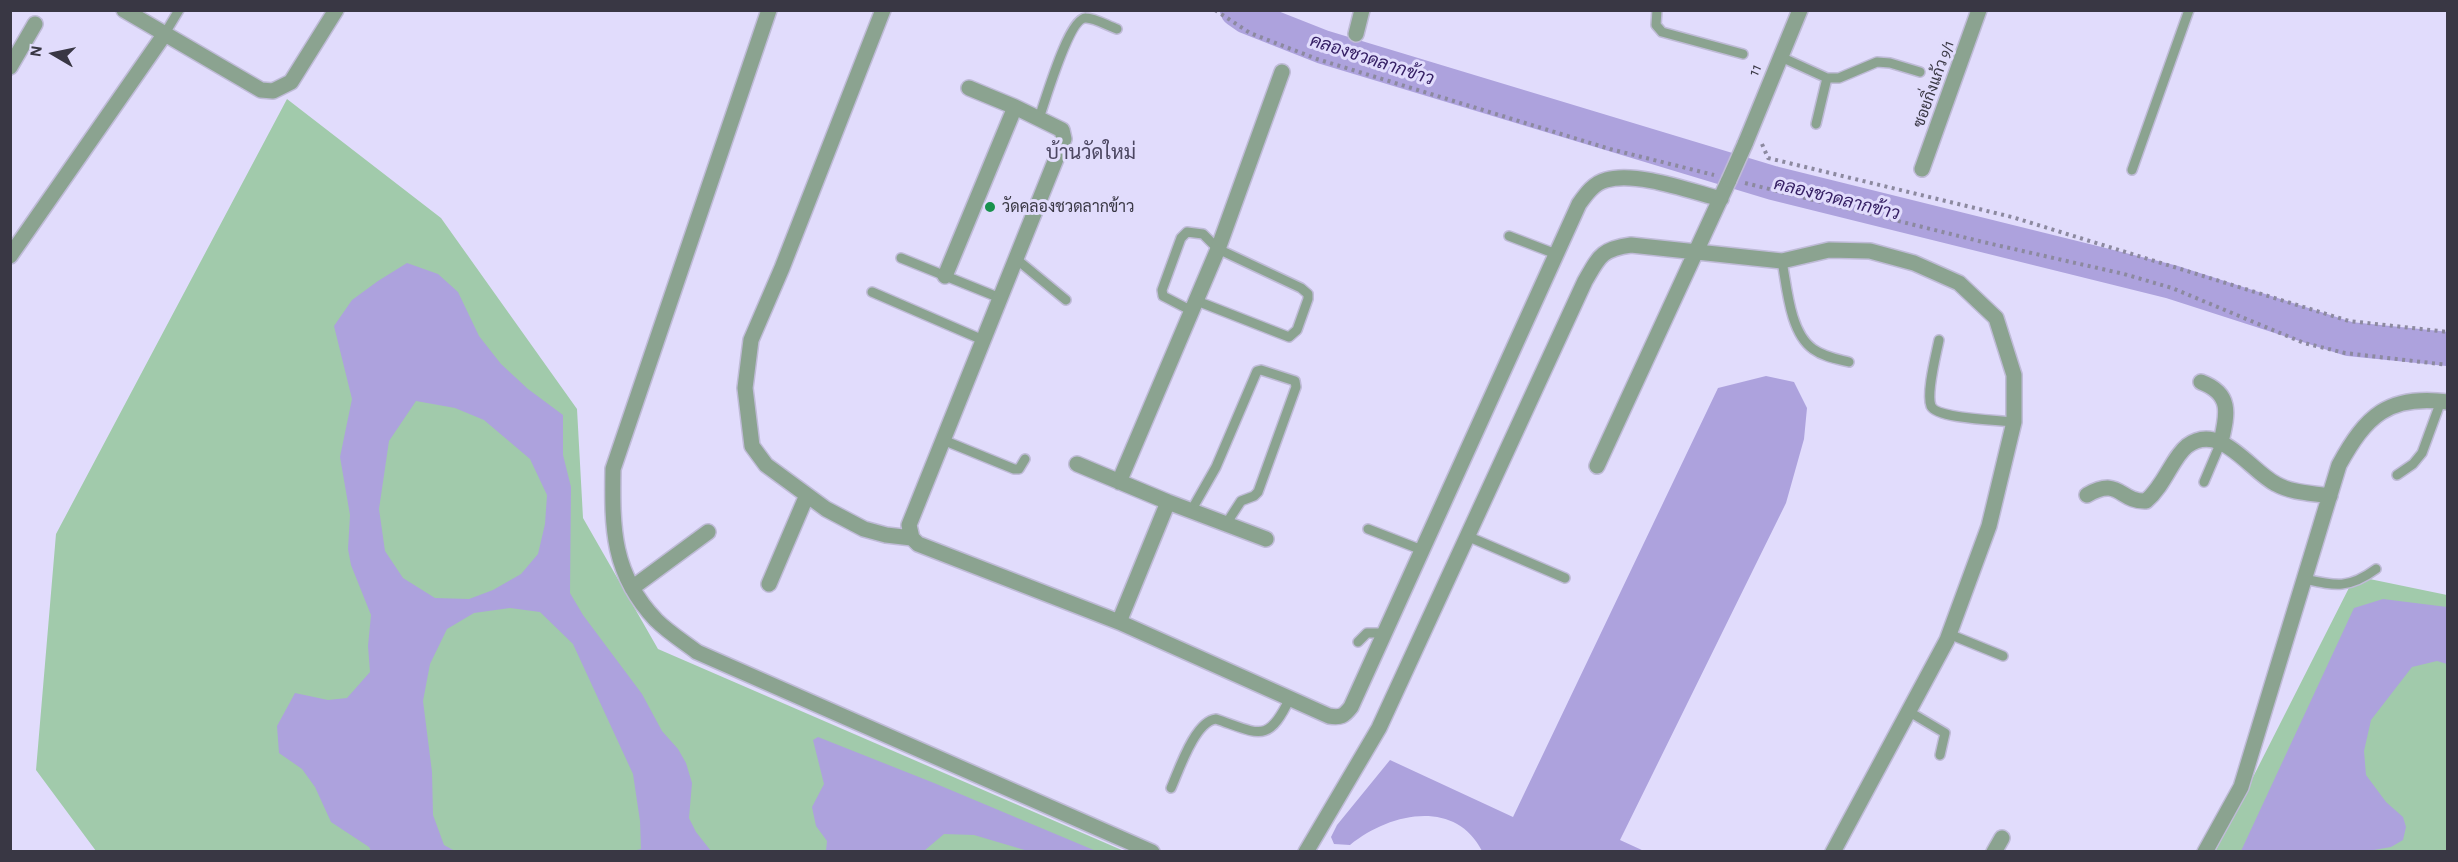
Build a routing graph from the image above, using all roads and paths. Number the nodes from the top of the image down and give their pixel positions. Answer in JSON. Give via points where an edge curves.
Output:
{"nodes":[{"id":1,"x":124,"y":10,"type":"edge"},
{"id":2,"x":179,"y":10,"type":"edge"},
{"id":3,"x":336,"y":10,"type":"edge"},
{"id":4,"x":769,"y":10,"type":"edge"},
{"id":5,"x":883,"y":10,"type":"edge"},
{"id":6,"x":1215,"y":10,"type":"edge"},
{"id":7,"x":1362,"y":10,"type":"edge"},
{"id":8,"x":1657,"y":10,"type":"edge"},
{"id":9,"x":1800,"y":10,"type":"edge"},
{"id":10,"x":1979,"y":10,"type":"edge"},
{"id":11,"x":2189,"y":10,"type":"edge"},
{"id":12,"x":35,"y":24,"type":"dead end"},
{"id":13,"x":1117,"y":29,"type":"dead end"},
{"id":14,"x":1356,"y":34,"type":"dead end"},
{"id":15,"x":164,"y":35,"type":"junction"},
{"id":16,"x":1743,"y":54,"type":"dead end"},
{"id":17,"x":1780,"y":57,"type":"junction"},
{"id":18,"x":10,"y":67,"type":"edge"},
{"id":19,"x":1282,"y":72,"type":"dead end"},
{"id":20,"x":1920,"y":72,"type":"dead end"},
{"id":21,"x":1827,"y":78,"type":"junction"},
{"id":22,"x":969,"y":88,"type":"dead end"},
{"id":23,"x":1015,"y":107,"type":"junction"},
{"id":24,"x":1039,"y":118,"type":"junction"},
{"id":25,"x":1752,"y":121,"type":"junction"},
{"id":26,"x":1816,"y":124,"type":"dead end"},
{"id":27,"x":1922,"y":169,"type":"dead end"},
{"id":28,"x":2132,"y":170,"type":"dead end"},
{"id":29,"x":1729,"y":179,"type":"junction"},
{"id":30,"x":1721,"y":199,"type":"junction"},
{"id":31,"x":1509,"y":236,"type":"dead end"},
{"id":32,"x":1218,"y":249,"type":"junction"},
{"id":33,"x":1698,"y":253,"type":"junction"},
{"id":34,"x":1556,"y":254,"type":"junction"},
{"id":35,"x":10,"y":256,"type":"edge"},
{"id":36,"x":901,"y":258,"type":"dead end"},
{"id":37,"x":1016,"y":258,"type":"junction"},
{"id":38,"x":1782,"y":261,"type":"junction"},
{"id":39,"x":945,"y":276,"type":"junction"},
{"id":40,"x":872,"y":292,"type":"dead end"},
{"id":41,"x":1000,"y":298,"type":"junction"},
{"id":42,"x":1066,"y":300,"type":"dead end"},
{"id":43,"x":1194,"y":306,"type":"junction"},
{"id":44,"x":2448,"y":332,"type":"edge"},
{"id":45,"x":983,"y":340,"type":"junction"},
{"id":46,"x":1939,"y":340,"type":"dead end"},
{"id":47,"x":1849,"y":362,"type":"dead end"},
{"id":48,"x":2448,"y":364,"type":"edge"},
{"id":49,"x":2201,"y":382,"type":"dead end"},
{"id":50,"x":2444,"y":402,"type":"edge"},
{"id":51,"x":2014,"y":422,"type":"junction"},
{"id":52,"x":943,"y":440,"type":"junction"},
{"id":53,"x":2221,"y":442,"type":"junction"},
{"id":54,"x":1025,"y":459,"type":"dead end"},
{"id":55,"x":1077,"y":464,"type":"dead end"},
{"id":56,"x":1598,"y":465,"type":"dead end"},
{"id":57,"x":2397,"y":475,"type":"dead end"},
{"id":58,"x":1119,"y":482,"type":"junction"},
{"id":59,"x":2204,"y":482,"type":"dead end"},
{"id":60,"x":807,"y":495,"type":"junction"},
{"id":61,"x":2087,"y":495,"type":"dead end"},
{"id":62,"x":2330,"y":496,"type":"junction"},
{"id":63,"x":1168,"y":502,"type":"junction"},
{"id":64,"x":1191,"y":511,"type":"junction"},
{"id":65,"x":1226,"y":524,"type":"junction"},
{"id":66,"x":1368,"y":529,"type":"dead end"},
{"id":67,"x":708,"y":532,"type":"dead end"},
{"id":68,"x":1467,"y":536,"type":"junction"},
{"id":69,"x":912,"y":538,"type":"junction"},
{"id":70,"x":1266,"y":539,"type":"dead end"},
{"id":71,"x":1422,"y":550,"type":"junction"},
{"id":72,"x":2376,"y":569,"type":"dead end"},
{"id":73,"x":1565,"y":578,"type":"dead end"},
{"id":74,"x":2305,"y":579,"type":"junction"},
{"id":75,"x":769,"y":584,"type":"dead end"},
{"id":76,"x":632,"y":588,"type":"junction"},
{"id":77,"x":1119,"y":622,"type":"junction"},
{"id":78,"x":1384,"y":633,"type":"junction"},
{"id":79,"x":1949,"y":634,"type":"junction"},
{"id":80,"x":1358,"y":642,"type":"dead end"},
{"id":81,"x":2002,"y":656,"type":"dead end"},
{"id":82,"x":1290,"y":698,"type":"junction"},
{"id":83,"x":1908,"y":711,"type":"junction"},
{"id":84,"x":1940,"y":756,"type":"dead end"},
{"id":85,"x":1171,"y":788,"type":"dead end"},
{"id":86,"x":1152,"y":852,"type":"edge"},
{"id":87,"x":1306,"y":852,"type":"edge"},
{"id":88,"x":1833,"y":852,"type":"edge"},
{"id":89,"x":2205,"y":852,"type":"edge"}],
"edges":[{"from":1,"to":15,"type":"street"},
{"from":2,"to":15,"type":"lane"},
{"from":3,"to":15,"type":"street","via":[[291,82],[273,91],[261,90]]},
{"from":4,"to":76,"type":"street","via":[[613,469],[612,524],[616,550]]},
{"from":5,"to":60,"type":"street","via":[[751,339],[745,388],[752,446],[766,465]]},
{"from":6,"to":29,"type":"path","via":[[1250,33],[1317,59],[1610,149]]},
{"from":7,"to":14,"type":"street"},
{"from":8,"to":16,"type":"lane","via":[[1656,26],[1662,32]]},
{"from":9,"to":17,"type":"street","name":"11"},
{"from":10,"to":27,"type":"street","name":"ซอยกิ่งแก้ว 9/1"},
{"from":11,"to":28,"type":"lane"},
{"from":12,"to":18,"type":"street"},
{"from":13,"to":24,"type":"lane","via":[[1085,18],[1079,20],[1069,34]]},
{"from":15,"to":35,"type":"street"},
{"from":17,"to":21,"type":"lane"},
{"from":17,"to":25,"type":"street","name":"11"},
{"from":19,"to":32,"type":"street"},
{"from":20,"to":21,"type":"lane","via":[[1877,62],[1839,78]]},
{"from":21,"to":26,"type":"lane"},
{"from":22,"to":23,"type":"street"},
{"from":23,"to":24,"type":"street"},
{"from":23,"to":39,"type":"street"},
{"from":24,"to":37,"type":"street","via":[[1062,130],[1064,139]]},
{"from":25,"to":29,"type":"street","name":"11","bridge":true},
{"from":25,"to":44,"type":"path","via":[[1768,158],[2012,217],[2349,321]]},
{"from":29,"to":30,"type":"street","name":"11"},
{"from":29,"to":48,"type":"path","via":[[2124,274],[2172,288],[2304,343],[2345,353]]},
{"from":30,"to":33,"type":"street","name":"11"},
{"from":30,"to":34,"type":"street","via":[[1629,176],[1604,180],[1591,188],[1579,204]]},
{"from":31,"to":34,"type":"lane"},
{"from":32,"to":43,"type":"street"},
{"from":32,"to":43,"type":"lane","via":[[1197,232],[1187,232],[1181,238],[1163,296]]},
{"from":32,"to":43,"type":"lane","via":[[1308,294],[1297,330],[1289,337],[1283,336]]},
{"from":33,"to":38,"type":"street"},
{"from":33,"to":56,"type":"street","name":"11"},
{"from":33,"to":68,"type":"street","via":[[1631,245],[1616,247],[1600,256]]},
{"from":34,"to":71,"type":"street"},
{"from":36,"to":39,"type":"lane"},
{"from":37,"to":41,"type":"street"},
{"from":37,"to":42,"type":"lane"},
{"from":38,"to":47,"type":"lane","via":[[1797,329],[1805,343],[1824,355]]},
{"from":38,"to":51,"type":"street","via":[[1830,250],[1870,251],[1914,263],[1959,283],[1996,318],[2014,375]]},
{"from":39,"to":41,"type":"lane"},
{"from":40,"to":45,"type":"lane"},
{"from":41,"to":45,"type":"street"},
{"from":43,"to":58,"type":"street"},
{"from":45,"to":52,"type":"street"},
{"from":46,"to":51,"type":"lane","via":[[1930,390],[1934,410]]},
{"from":49,"to":53,"type":"street","via":[[2214,388],[2225,403],[2227,414]]},
{"from":50,"to":57,"type":"lane","via":[[2422,453]]},
{"from":50,"to":62,"type":"street","via":[[2401,402],[2376,414],[2355,437],[2339,465]]},
{"from":51,"to":79,"type":"street","via":[[1989,526]]},
{"from":52,"to":54,"type":"lane","via":[[1014,469],[1019,469]]},
{"from":52,"to":69,"type":"street","via":[[909,525]]},
{"from":53,"to":59,"type":"lane"},
{"from":53,"to":61,"type":"street","via":[[2198,439],[2185,447],[2163,483],[2146,501],[2138,501],[2112,487],[2101,487]]},
{"from":53,"to":62,"type":"street","via":[[2279,486]]},
{"from":55,"to":58,"type":"street"},
{"from":58,"to":63,"type":"street"},
{"from":60,"to":69,"type":"street","via":[[864,529]]},
{"from":60,"to":75,"type":"street"},
{"from":62,"to":74,"type":"street"},
{"from":63,"to":64,"type":"street"},
{"from":63,"to":77,"type":"street"},
{"from":64,"to":65,"type":"street"},
{"from":64,"to":65,"type":"lane","via":[[1216,467],[1257,371],[1289,378],[1296,387],[1258,492],[1241,501]]},
{"from":65,"to":70,"type":"street"},
{"from":66,"to":71,"type":"lane"},
{"from":67,"to":76,"type":"street"},
{"from":68,"to":73,"type":"lane"},
{"from":68,"to":87,"type":"street","via":[[1379,728]]},
{"from":69,"to":77,"type":"street","via":[[918,544]]},
{"from":71,"to":78,"type":"street"},
{"from":72,"to":74,"type":"lane","via":[[2358,582],[2335,586]]},
{"from":74,"to":89,"type":"street","via":[[2241,786]]},
{"from":76,"to":86,"type":"street","via":[[657,620],[697,652]]},
{"from":77,"to":82,"type":"street"},
{"from":78,"to":80,"type":"lane","via":[[1367,633]]},
{"from":78,"to":82,"type":"street","via":[[1344,716],[1329,716]]},
{"from":79,"to":81,"type":"lane"},
{"from":79,"to":83,"type":"street"},
{"from":82,"to":85,"type":"lane","via":[[1279,722],[1268,731],[1255,732],[1216,719],[1200,726]]},
{"from":83,"to":84,"type":"lane","via":[[1946,732]]},
{"from":83,"to":88,"type":"street"}]}
